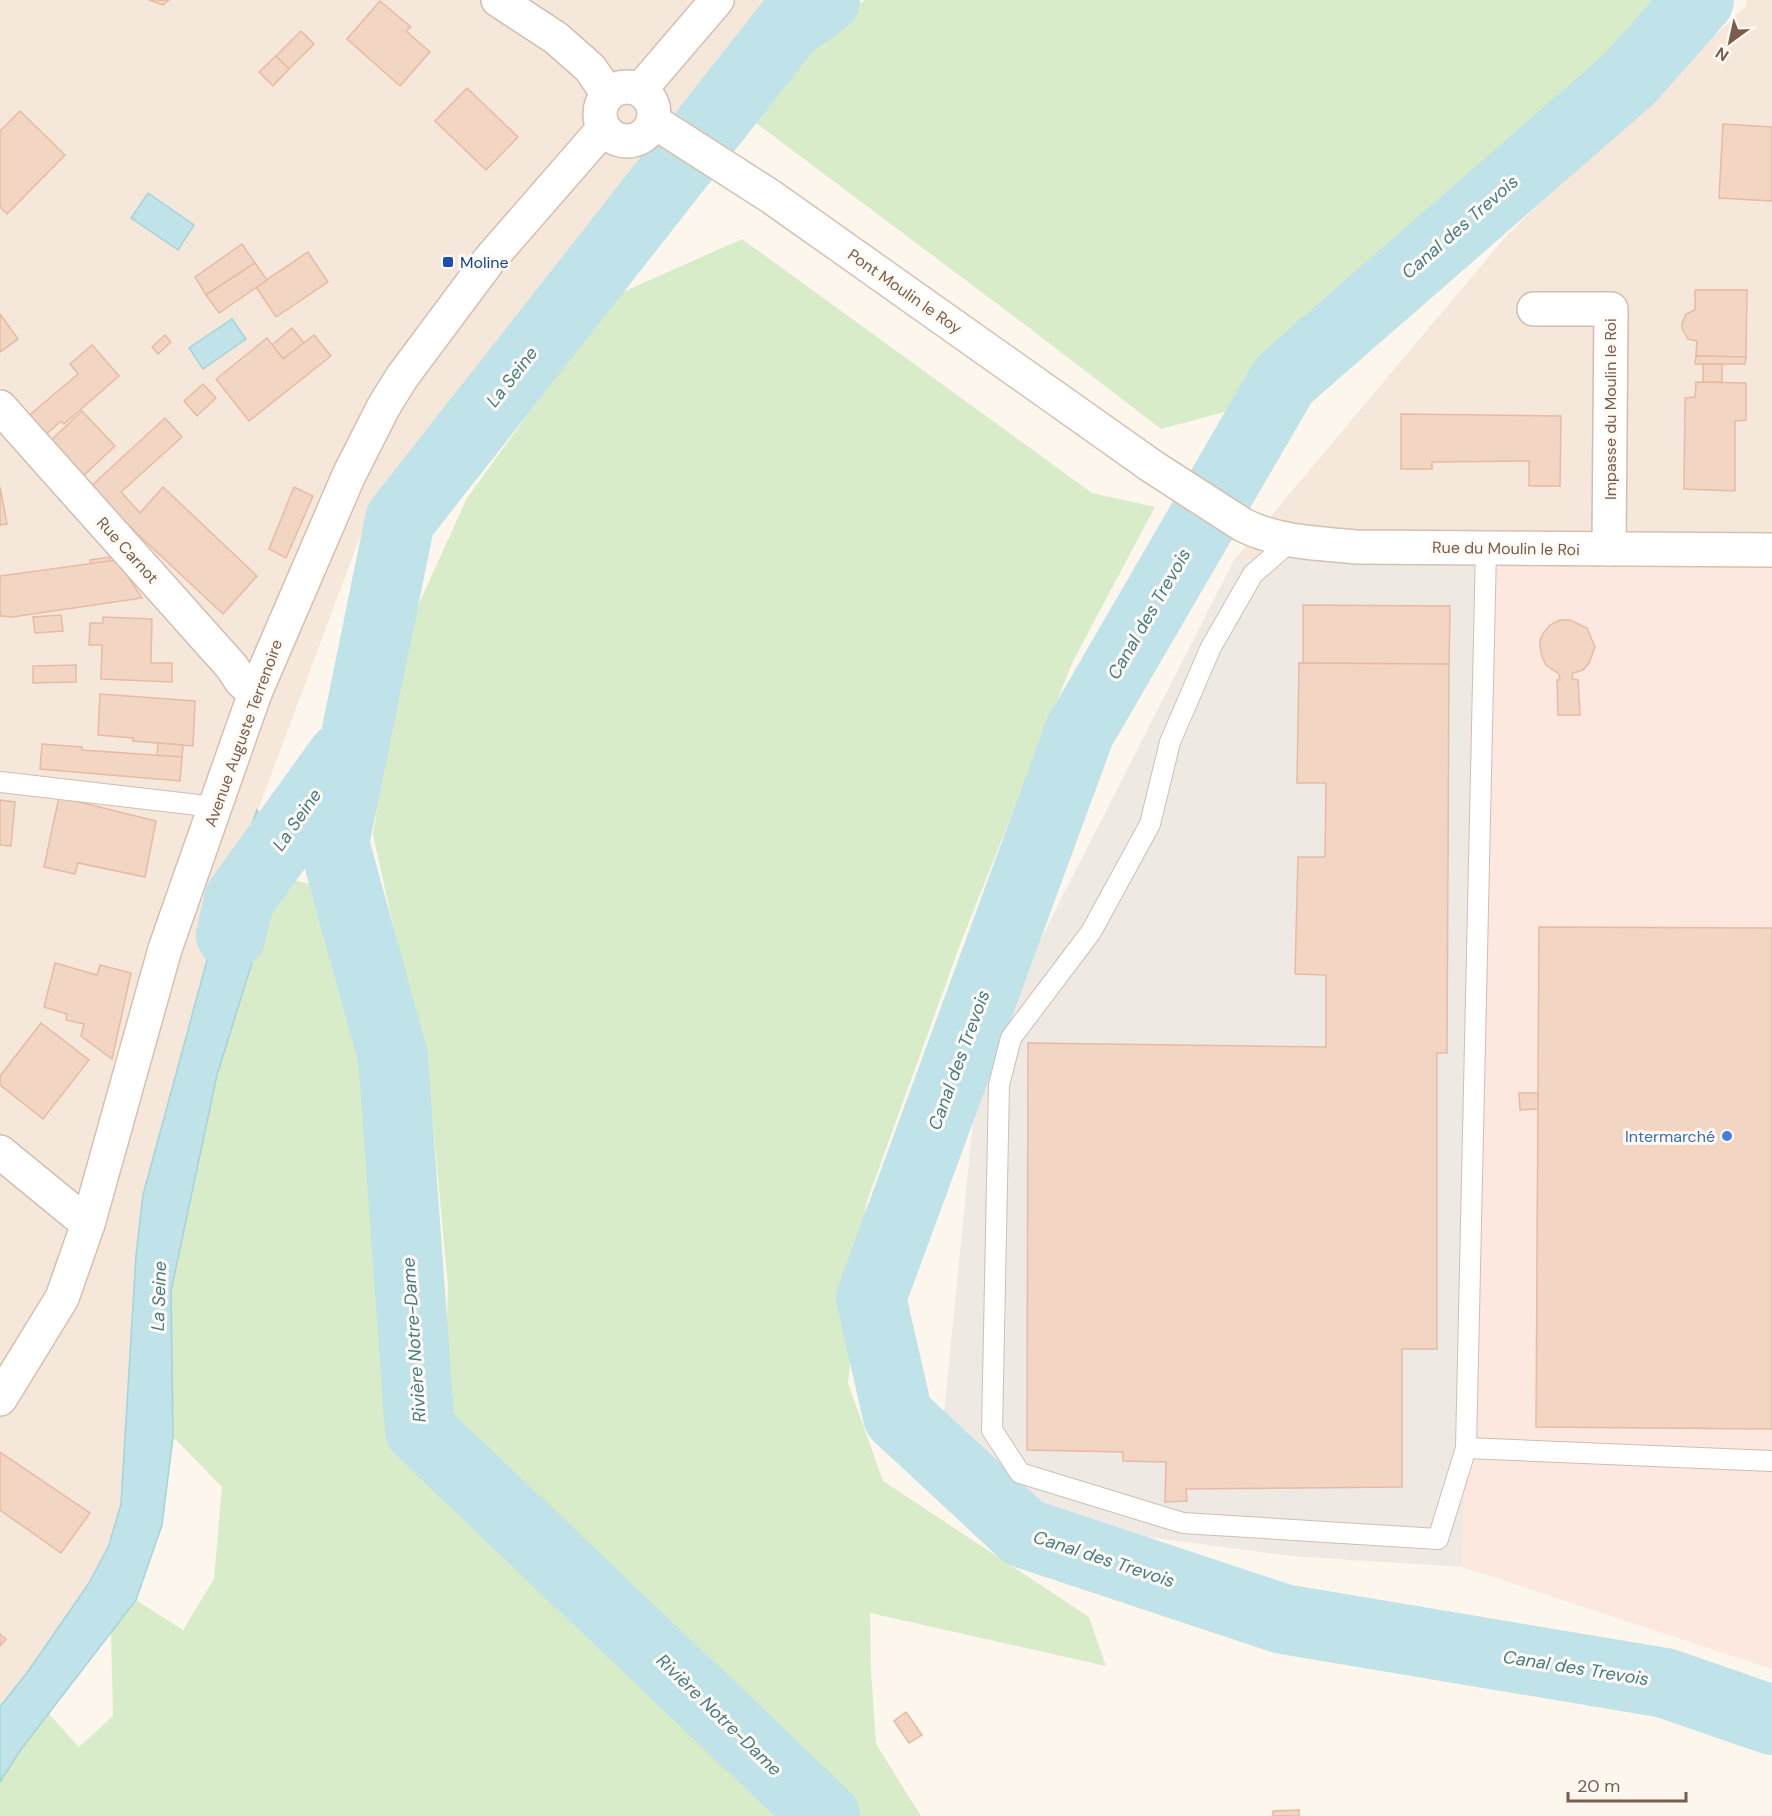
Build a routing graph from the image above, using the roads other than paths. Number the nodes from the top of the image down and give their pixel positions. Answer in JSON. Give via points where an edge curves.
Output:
{"nodes":[{"id":1,"x":498,"y":0,"type":"edge"},
{"id":2,"x":717,"y":0,"type":"edge"},
{"id":3,"x":640,"y":90,"type":"junction"},
{"id":4,"x":608,"y":94,"type":"junction"},
{"id":5,"x":653,"y":121,"type":"junction"},
{"id":6,"x":604,"y":128,"type":"junction"},
{"id":7,"x":1534,"y":309,"type":"dead end"},
{"id":8,"x":0,"y":407,"type":"edge"},
{"id":9,"x":1243,"y":525,"type":"joint"},
{"id":10,"x":1291,"y":541,"type":"junction"},
{"id":11,"x":1486,"y":548,"type":"junction"},
{"id":12,"x":1609,"y":549,"type":"junction"},
{"id":13,"x":1772,"y":550,"type":"edge"},
{"id":14,"x":255,"y":693,"type":"junction"},
{"id":15,"x":0,"y":782,"type":"edge"},
{"id":16,"x":215,"y":807,"type":"junction"},
{"id":17,"x":0,"y":1152,"type":"edge"},
{"id":18,"x":88,"y":1224,"type":"junction"},
{"id":19,"x":0,"y":1399,"type":"edge"},
{"id":20,"x":1466,"y":1448,"type":"junction"},
{"id":21,"x":1772,"y":1461,"type":"edge"}],
"edges":[{"from":1,"to":4,"type":"street","via":[[556,38],[590,68]]},
{"from":2,"to":3,"type":"street"},
{"from":3,"to":4,"type":"street","via":[[625,87]]},
{"from":3,"to":5,"type":"street","via":[[652,104]]},
{"from":4,"to":6,"type":"street","via":[[600,109]]},
{"from":5,"to":6,"type":"street","via":[[642,136],[632,141],[614,137]]},
{"from":5,"to":9,"type":"street","name":"Pont Moulin le Roy","via":[[770,196],[1153,467]]},
{"from":6,"to":14,"type":"street","name":"Avenue Auguste Terrenoire","via":[[490,259],[384,406]]},
{"from":7,"to":12,"type":"street","name":"Impasse du Moulin le Roi","via":[[1611,309]]},
{"from":8,"to":14,"type":"street","name":"Rue Carnot"},
{"from":9,"to":10,"type":"street","name":"Rue du Moulin le Roi"},
{"from":10,"to":11,"type":"street","name":"Rue du Moulin le Roi","via":[[1356,547]]},
{"from":10,"to":20,"type":"lane","via":[[1253,574],[1211,647],[1170,742],[1150,824],[1091,932],[1011,1038],[999,1084],[992,1430],[1020,1473],[1183,1523],[1438,1539]]},
{"from":11,"to":12,"type":"street","name":"Rue du Moulin le Roi"},
{"from":11,"to":20,"type":"lane"},
{"from":12,"to":13,"type":"street","name":"Rue du Moulin le Roi"},
{"from":14,"to":16,"type":"street","name":"Avenue Auguste Terrenoire"},
{"from":15,"to":16,"type":"lane"},
{"from":16,"to":18,"type":"street","name":"Avenue Auguste Terrenoire","via":[[165,949]]},
{"from":17,"to":18,"type":"street"},
{"from":18,"to":19,"type":"street","name":"Avenue Auguste Terrenoire","via":[[62,1298]]},
{"from":20,"to":21,"type":"lane"}]}
